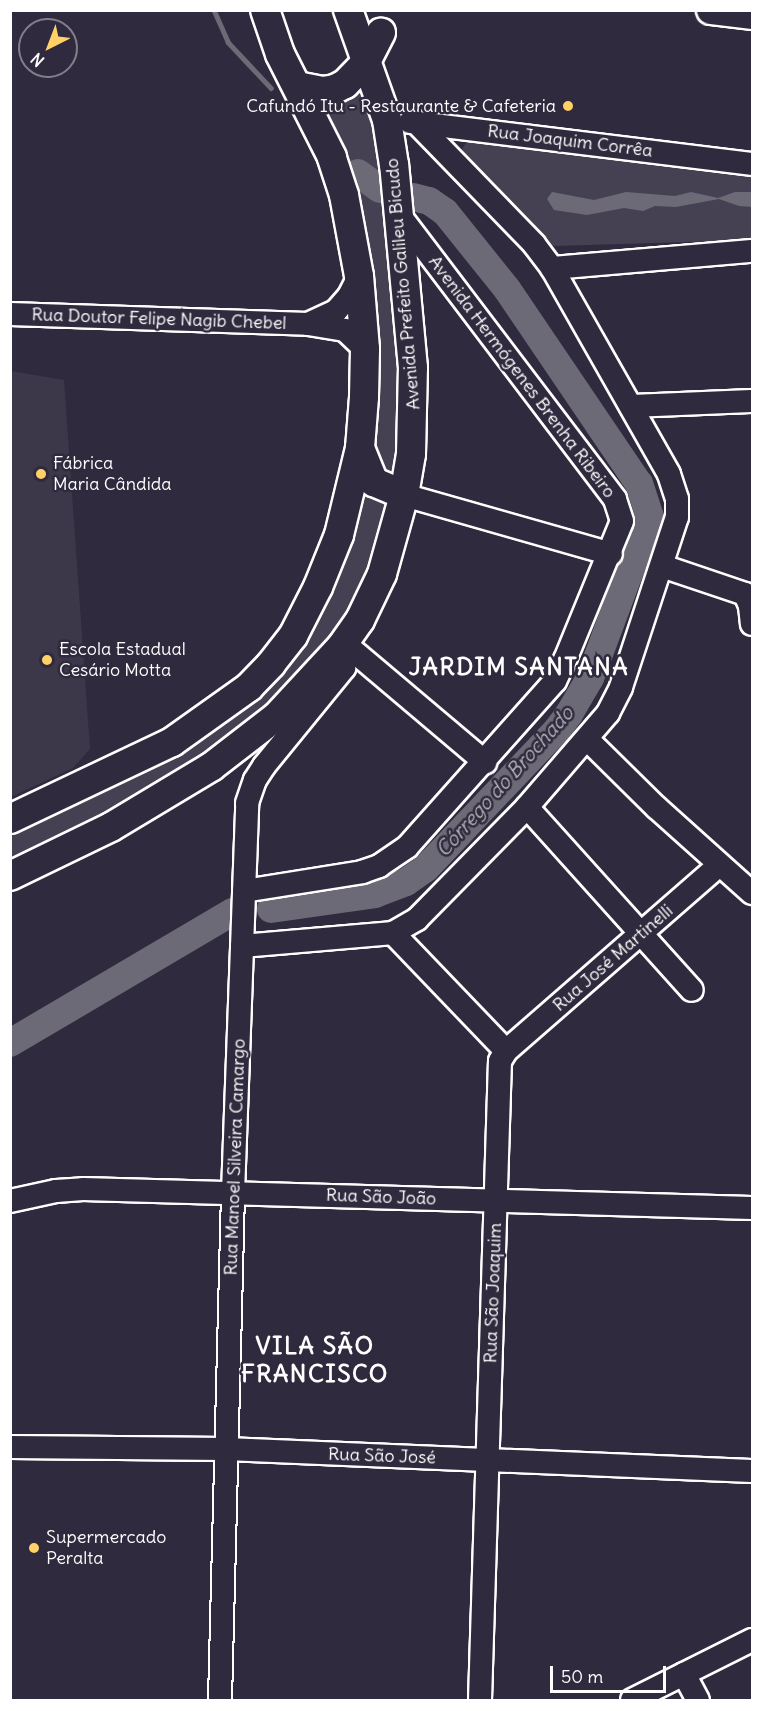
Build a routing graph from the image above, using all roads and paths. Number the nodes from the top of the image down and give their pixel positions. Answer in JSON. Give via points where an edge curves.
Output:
{"nodes":[{"id":1,"x":265,"y":10,"type":"edge"},
{"id":2,"x":348,"y":10,"type":"edge"},
{"id":3,"x":711,"y":10,"type":"edge"},
{"id":4,"x":753,"y":15,"type":"edge"},
{"id":5,"x":380,"y":22,"type":"edge"},
{"id":6,"x":366,"y":62,"type":"junction"},
{"id":7,"x":297,"y":86,"type":"junction"},
{"id":8,"x":397,"y":122,"type":"junction"},
{"id":9,"x":753,"y":164,"type":"edge"},
{"id":10,"x":399,"y":214,"type":"junction"},
{"id":11,"x":753,"y":251,"type":"edge"},
{"id":12,"x":552,"y":268,"type":"junction"},
{"id":13,"x":359,"y":276,"type":"junction"},
{"id":14,"x":10,"y":314,"type":"edge"},
{"id":15,"x":308,"y":324,"type":"junction"},
{"id":16,"x":365,"y":349,"type":"junction"},
{"id":17,"x":753,"y":401,"type":"edge"},
{"id":18,"x":631,"y":406,"type":"junction"},
{"id":19,"x":360,"y":448,"type":"junction"},
{"id":20,"x":404,"y":495,"type":"junction"},
{"id":21,"x":610,"y":554,"type":"junction"},
{"id":22,"x":662,"y":566,"type":"junction"},
{"id":23,"x":753,"y":624,"type":"edge"},
{"id":24,"x":343,"y":645,"type":"junction"},
{"id":25,"x":587,"y":739,"type":"junction"},
{"id":26,"x":485,"y":762,"type":"junction"},
{"id":27,"x":527,"y":807,"type":"junction"},
{"id":28,"x":10,"y":819,"type":"edge"},
{"id":29,"x":719,"y":865,"type":"junction"},
{"id":30,"x":10,"y":876,"type":"edge"},
{"id":31,"x":244,"y":891,"type":"junction"},
{"id":32,"x":753,"y":893,"type":"edge"},
{"id":33,"x":393,"y":933,"type":"junction"},
{"id":34,"x":642,"y":933,"type":"junction"},
{"id":35,"x":242,"y":946,"type":"junction"},
{"id":36,"x":692,"y":990,"type":"dead end"},
{"id":37,"x":506,"y":1051,"type":"junction"},
{"id":38,"x":232,"y":1193,"type":"junction"},
{"id":39,"x":496,"y":1200,"type":"junction"},
{"id":40,"x":10,"y":1201,"type":"edge"},
{"id":41,"x":753,"y":1208,"type":"edge"},
{"id":42,"x":10,"y":1447,"type":"edge"},
{"id":43,"x":226,"y":1449,"type":"junction"},
{"id":44,"x":488,"y":1460,"type":"junction"},
{"id":45,"x":753,"y":1471,"type":"edge"},
{"id":46,"x":753,"y":1640,"type":"edge"},
{"id":47,"x":684,"y":1674,"type":"junction"},
{"id":48,"x":220,"y":1701,"type":"edge"},
{"id":49,"x":480,"y":1701,"type":"edge"},
{"id":50,"x":632,"y":1701,"type":"edge"},
{"id":51,"x":699,"y":1701,"type":"edge"}],
"edges":[{"from":1,"to":7,"type":"main road","via":[[272,35]]},
{"from":2,"to":6,"type":"main road","name":"Avenida Prefeito Galileu Bicudo"},
{"from":3,"to":4,"type":"main road"},
{"from":5,"to":6,"type":"main road"},
{"from":5,"to":8,"type":"main road"},
{"from":6,"to":7,"type":"main road","via":[[335,89]]},
{"from":6,"to":8,"type":"main road","name":"Avenida Prefeito Galileu Bicudo"},
{"from":7,"to":13,"type":"main road","via":[[345,195]]},
{"from":8,"to":9,"type":"street","name":"Rua Joaquim Corrêa"},
{"from":8,"to":10,"type":"main road","name":"Avenida Prefeito Galileu Bicudo"},
{"from":8,"to":12,"type":"street","via":[[534,244]]},
{"from":10,"to":20,"type":"main road","name":"Avenida Prefeito Galileu Bicudo","via":[[414,405]]},
{"from":10,"to":21,"type":"street","name":"Avenida Hermógenes Brenha Ribeiro","via":[[615,499],[622,522]]},
{"from":11,"to":12,"type":"street"},
{"from":12,"to":18,"type":"street"},
{"from":13,"to":15,"type":"street","name":"Rua Doutor Felipe Nagib Chebel","via":[[336,311]]},
{"from":13,"to":16,"type":"main road"},
{"from":14,"to":15,"type":"street","name":"Rua Doutor Felipe Nagib Chebel"},
{"from":15,"to":16,"type":"street","name":"Rua Doutor Felipe Nagib Chebel","via":[[345,330]]},
{"from":16,"to":19,"type":"main road"},
{"from":17,"to":18,"type":"street"},
{"from":18,"to":22,"type":"street","via":[[669,474],[677,499],[677,517]]},
{"from":19,"to":20,"type":"main road","via":[[374,482]]},
{"from":19,"to":28,"type":"main road","via":[[342,524],[318,587],[293,636],[271,664],[225,706],[172,742]]},
{"from":20,"to":21,"type":"street"},
{"from":20,"to":24,"type":"main road","name":"Avenida Prefeito Galileu Bicudo","via":[[382,574]]},
{"from":21,"to":26,"type":"street","name":"Avenida Hermógenes Brenha Ribeiro","via":[[555,681]]},
{"from":22,"to":23,"type":"street","via":[[745,594]]},
{"from":22,"to":25,"type":"street","via":[[621,687],[608,713]]},
{"from":24,"to":26,"type":"street"},
{"from":24,"to":30,"type":"main road","name":"Avenida Prefeito Galileu Bicudo","via":[[277,716],[211,767],[111,827]]},
{"from":24,"to":31,"type":"street","name":"Rua Manoel Silveira Camargo","via":[[344,668],[264,766],[249,792]]},
{"from":25,"to":27,"type":"street"},
{"from":25,"to":29,"type":"street"},
{"from":26,"to":31,"type":"street","name":"Avenida Hermógenes Brenha Ribeiro","via":[[407,847],[379,866]]},
{"from":27,"to":33,"type":"street","via":[[417,920]]},
{"from":27,"to":34,"type":"street"},
{"from":29,"to":32,"type":"street"},
{"from":29,"to":34,"type":"street","name":"Rua José Martinelli"},
{"from":31,"to":35,"type":"street","name":"Rua Manoel Silveira Camargo"},
{"from":33,"to":35,"type":"street"},
{"from":33,"to":37,"type":"street"},
{"from":34,"to":36,"type":"street"},
{"from":34,"to":37,"type":"street","name":"Rua José Martinelli"},
{"from":35,"to":38,"type":"street","name":"Rua Manoel Silveira Camargo"},
{"from":37,"to":39,"type":"street","name":"Rua São Joaquim","via":[[500,1061]]},
{"from":38,"to":39,"type":"street","name":"Rua São João"},
{"from":38,"to":40,"type":"street","name":"Rua São João","via":[[83,1189]]},
{"from":38,"to":43,"type":"street","name":"Rua Manoel Silveira Camargo"},
{"from":39,"to":41,"type":"street","name":"Rua São João"},
{"from":39,"to":44,"type":"street","name":"Rua São Joaquim"},
{"from":42,"to":43,"type":"street","name":"Rua São José"},
{"from":43,"to":44,"type":"street","name":"Rua São José"},
{"from":43,"to":48,"type":"street","name":"Rua Manoel Silveira Camargo"},
{"from":44,"to":45,"type":"street","name":"Rua São José"},
{"from":44,"to":49,"type":"street","name":"Rua São Joaquim"},
{"from":46,"to":47,"type":"street"},
{"from":47,"to":50,"type":"street"},
{"from":47,"to":51,"type":"street"}]}
